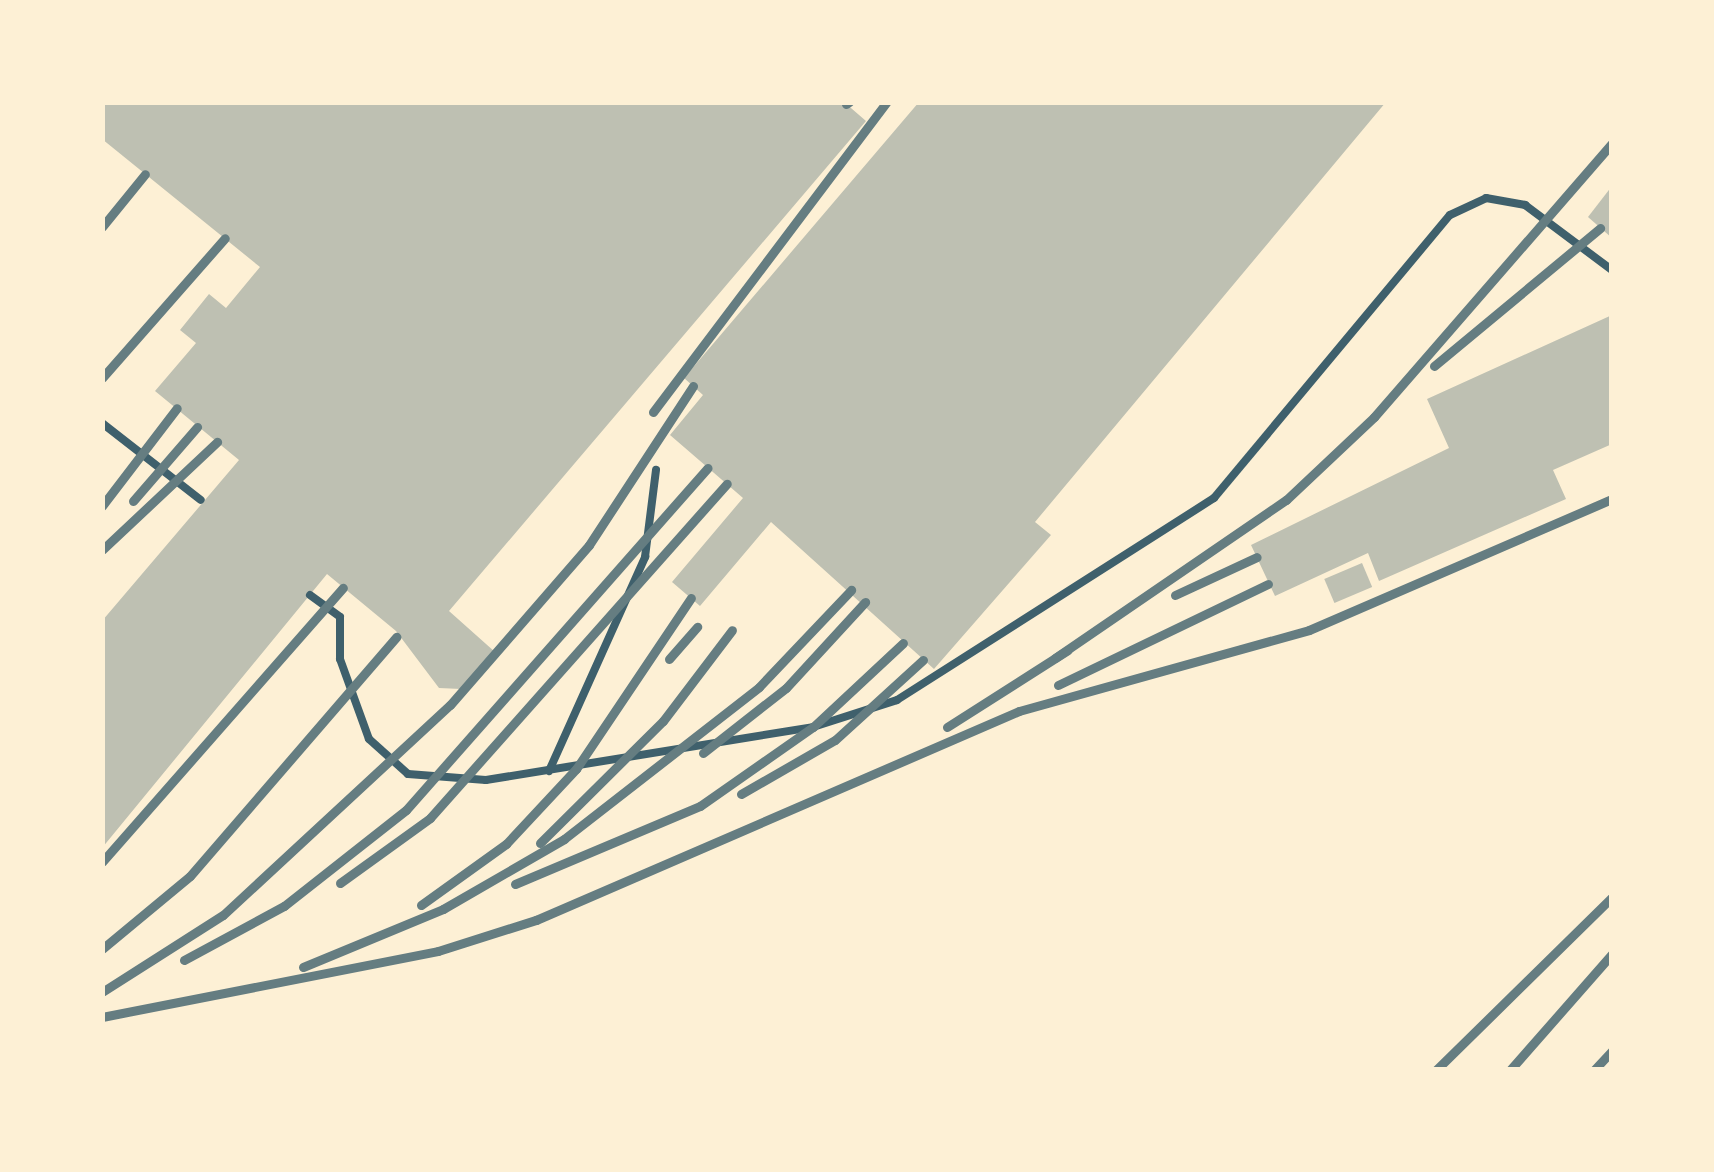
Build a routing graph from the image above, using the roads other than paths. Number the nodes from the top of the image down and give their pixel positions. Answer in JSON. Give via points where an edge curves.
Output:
{"nodes":[{"id":1,"x":1612,"y":270,"type":"edge"},
{"id":2,"x":102,"y":422,"type":"edge"},
{"id":3,"x":656,"y":470,"type":"dead end"},
{"id":4,"x":201,"y":500,"type":"dead end"},
{"id":5,"x":310,"y":595,"type":"dead end"},
{"id":6,"x":548,"y":772,"type":"junction"}],
"edges":[{"from":1,"to":6,"type":"lane","via":[[1525,206],[1486,198],[1450,215],[1214,498],[1122,566],[897,700],[708,750]]},
{"from":2,"to":4,"type":"lane"},
{"from":3,"to":6,"type":"lane","via":[[645,557]]},
{"from":5,"to":6,"type":"lane","via":[[340,617],[340,659],[369,739],[408,774]]}]}
